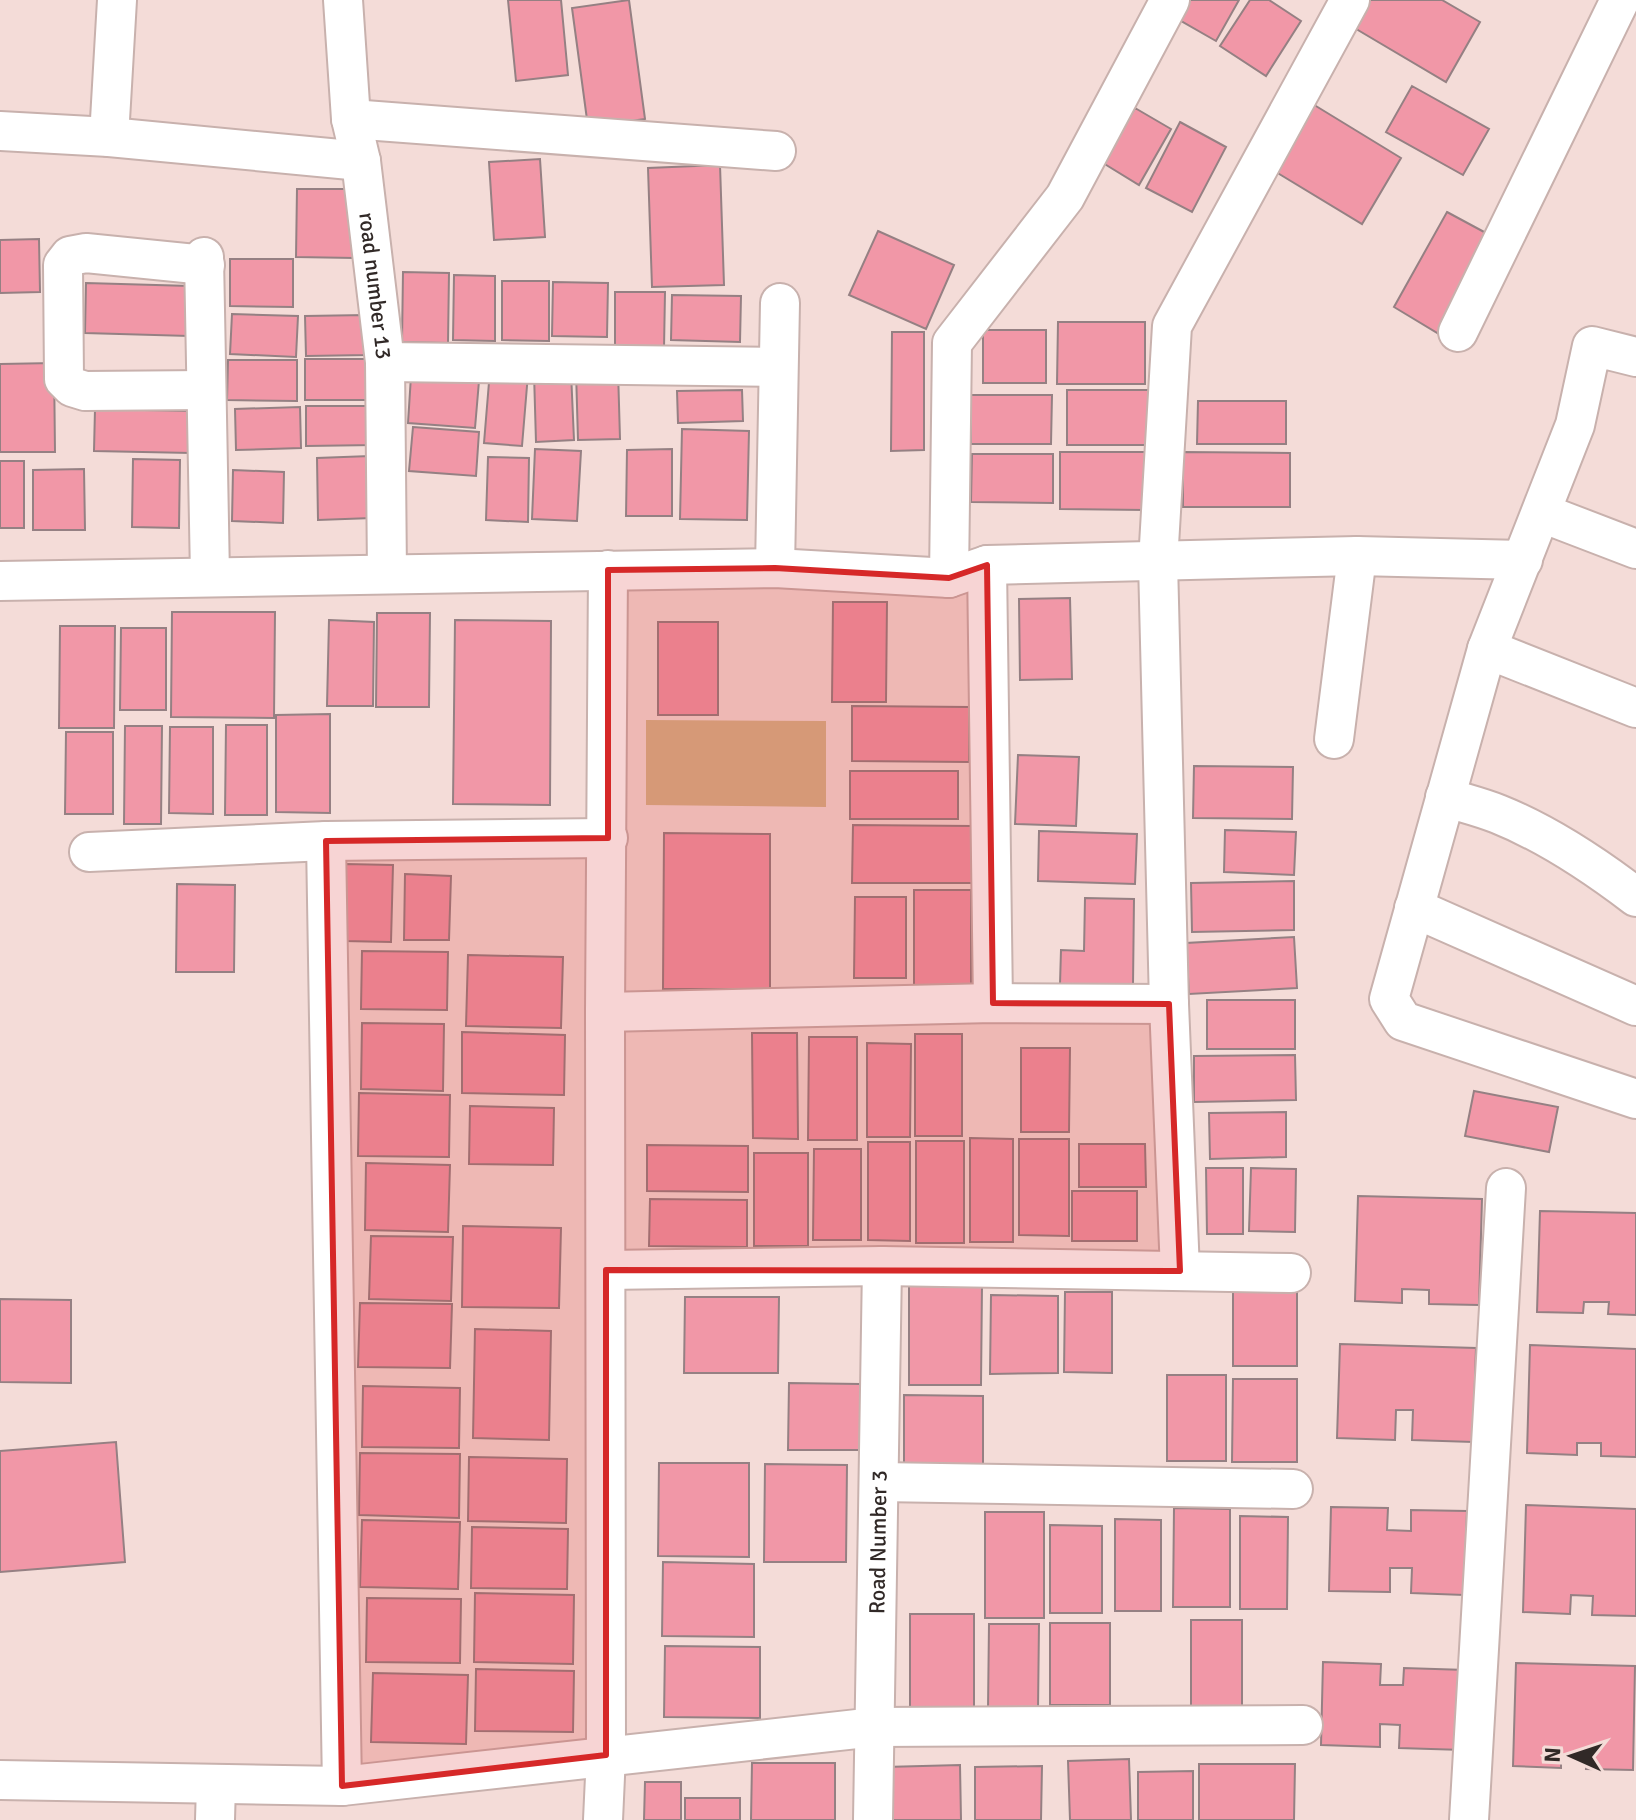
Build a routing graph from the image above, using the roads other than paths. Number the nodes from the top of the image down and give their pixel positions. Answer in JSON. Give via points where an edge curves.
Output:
{"nodes":[{"id":1,"x":117,"y":0,"type":"edge"},
{"id":2,"x":343,"y":0,"type":"edge"},
{"id":3,"x":1170,"y":0,"type":"edge"},
{"id":4,"x":1350,"y":0,"type":"edge"},
{"id":5,"x":1620,"y":0,"type":"edge"},
{"id":6,"x":351,"y":119,"type":"junction"},
{"id":7,"x":0,"y":131,"type":"edge"},
{"id":8,"x":109,"y":137,"type":"junction"},
{"id":9,"x":776,"y":151,"type":"dead end"},
{"id":10,"x":361,"y":161,"type":"junction"},
{"id":11,"x":780,"y":303,"type":"dead end"},
{"id":12,"x":1458,"y":332,"type":"dead end"},
{"id":13,"x":1636,"y":357,"type":"edge"},
{"id":14,"x":385,"y":362,"type":"junction"},
{"id":15,"x":778,"y":367,"type":"junction"},
{"id":16,"x":206,"y":390,"type":"junction"},
{"id":17,"x":1542,"y":513,"type":"junction"},
{"id":18,"x":1636,"y":549,"type":"edge"},
{"id":19,"x":1357,"y":556,"type":"junction"},
{"id":20,"x":1523,"y":560,"type":"junction"},
{"id":21,"x":1158,"y":562,"type":"junction"},
{"id":22,"x":987,"y":565,"type":"junction"},
{"id":23,"x":775,"y":568,"type":"junction"},
{"id":24,"x":608,"y":570,"type":"junction"},
{"id":25,"x":387,"y":574,"type":"junction"},
{"id":26,"x":210,"y":576,"type":"junction"},
{"id":27,"x":949,"y":578,"type":"junction"},
{"id":28,"x":0,"y":581,"type":"edge"},
{"id":29,"x":1487,"y":649,"type":"junction"},
{"id":30,"x":1636,"y":708,"type":"edge"},
{"id":31,"x":1334,"y":739,"type":"dead end"},
{"id":32,"x":1445,"y":797,"type":"junction"},
{"id":33,"x":608,"y":838,"type":"junction"},
{"id":34,"x":326,"y":841,"type":"junction"},
{"id":35,"x":89,"y":852,"type":"dead end"},
{"id":36,"x":1636,"y":897,"type":"edge"},
{"id":37,"x":1414,"y":908,"type":"junction"},
{"id":38,"x":993,"y":1003,"type":"junction"},
{"id":39,"x":1169,"y":1004,"type":"junction"},
{"id":40,"x":1636,"y":1006,"type":"edge"},
{"id":41,"x":605,"y":1012,"type":"junction"},
{"id":42,"x":1636,"y":1099,"type":"edge"},
{"id":43,"x":1506,"y":1188,"type":"dead end"},
{"id":44,"x":882,"y":1266,"type":"junction"},
{"id":45,"x":606,"y":1270,"type":"junction"},
{"id":46,"x":1180,"y":1271,"type":"junction"},
{"id":47,"x":1291,"y":1273,"type":"dead end"},
{"id":48,"x":879,"y":1482,"type":"junction"},
{"id":49,"x":1293,"y":1489,"type":"dead end"},
{"id":50,"x":1303,"y":1725,"type":"dead end"},
{"id":51,"x":875,"y":1727,"type":"junction"},
{"id":52,"x":606,"y":1755,"type":"junction"},
{"id":53,"x":0,"y":1780,"type":"edge"},
{"id":54,"x":342,"y":1786,"type":"junction"},
{"id":55,"x":216,"y":1802,"type":"edge"},
{"id":56,"x":603,"y":1820,"type":"edge"},
{"id":57,"x":873,"y":1820,"type":"edge"},
{"id":58,"x":1469,"y":1820,"type":"edge"}],
"edges":[{"from":1,"to":8,"type":"street"},
{"from":2,"to":6,"type":"street","name":"road number 13"},
{"from":3,"to":27,"type":"street","via":[[1065,197],[952,343]]},
{"from":4,"to":21,"type":"street","via":[[1172,326]]},
{"from":5,"to":12,"type":"street"},
{"from":6,"to":9,"type":"street"},
{"from":6,"to":10,"type":"street","name":"road number 13"},
{"from":7,"to":8,"type":"street"},
{"from":8,"to":10,"type":"street"},
{"from":10,"to":14,"type":"street","name":"road number 13"},
{"from":11,"to":15,"type":"street"},
{"from":13,"to":17,"type":"street","via":[[1592,346],[1575,425]]},
{"from":14,"to":15,"type":"street"},
{"from":14,"to":25,"type":"street","name":"road number 13"},
{"from":15,"to":23,"type":"street"},
{"from":16,"to":16,"type":"street","via":[[204,261],[70,256],[63,265],[64,379],[72,387]]},
{"from":16,"to":26,"type":"street"},
{"from":17,"to":18,"type":"street"},
{"from":17,"to":20,"type":"street"},
{"from":19,"to":20,"type":"street"},
{"from":19,"to":21,"type":"street"},
{"from":19,"to":31,"type":"street"},
{"from":20,"to":29,"type":"street"},
{"from":21,"to":22,"type":"street"},
{"from":21,"to":39,"type":"street"},
{"from":22,"to":27,"type":"street"},
{"from":22,"to":38,"type":"street"},
{"from":23,"to":24,"type":"street"},
{"from":23,"to":27,"type":"street"},
{"from":24,"to":25,"type":"street"},
{"from":24,"to":33,"type":"street"},
{"from":25,"to":26,"type":"street"},
{"from":26,"to":28,"type":"street"},
{"from":29,"to":30,"type":"street"},
{"from":29,"to":32,"type":"street"},
{"from":32,"to":36,"type":"street","via":[[1543,836]]},
{"from":32,"to":37,"type":"street"},
{"from":33,"to":34,"type":"street"},
{"from":33,"to":41,"type":"street"},
{"from":34,"to":35,"type":"street"},
{"from":34,"to":54,"type":"street"},
{"from":37,"to":40,"type":"street"},
{"from":37,"to":42,"type":"street","via":[[1389,999],[1403,1021]]},
{"from":38,"to":39,"type":"street"},
{"from":38,"to":41,"type":"street"},
{"from":39,"to":46,"type":"street"},
{"from":41,"to":45,"type":"street"},
{"from":43,"to":58,"type":"street"},
{"from":44,"to":45,"type":"street"},
{"from":44,"to":46,"type":"street"},
{"from":44,"to":48,"type":"street","name":"Road Number 3"},
{"from":45,"to":52,"type":"street"},
{"from":46,"to":47,"type":"street"},
{"from":48,"to":49,"type":"street"},
{"from":48,"to":51,"type":"street","name":"Road Number 3"},
{"from":50,"to":51,"type":"street"},
{"from":51,"to":52,"type":"street"},
{"from":51,"to":57,"type":"street","name":"Road Number 3"},
{"from":52,"to":54,"type":"street"},
{"from":52,"to":56,"type":"street"},
{"from":53,"to":55,"type":"street"},
{"from":54,"to":55,"type":"street"}]}
